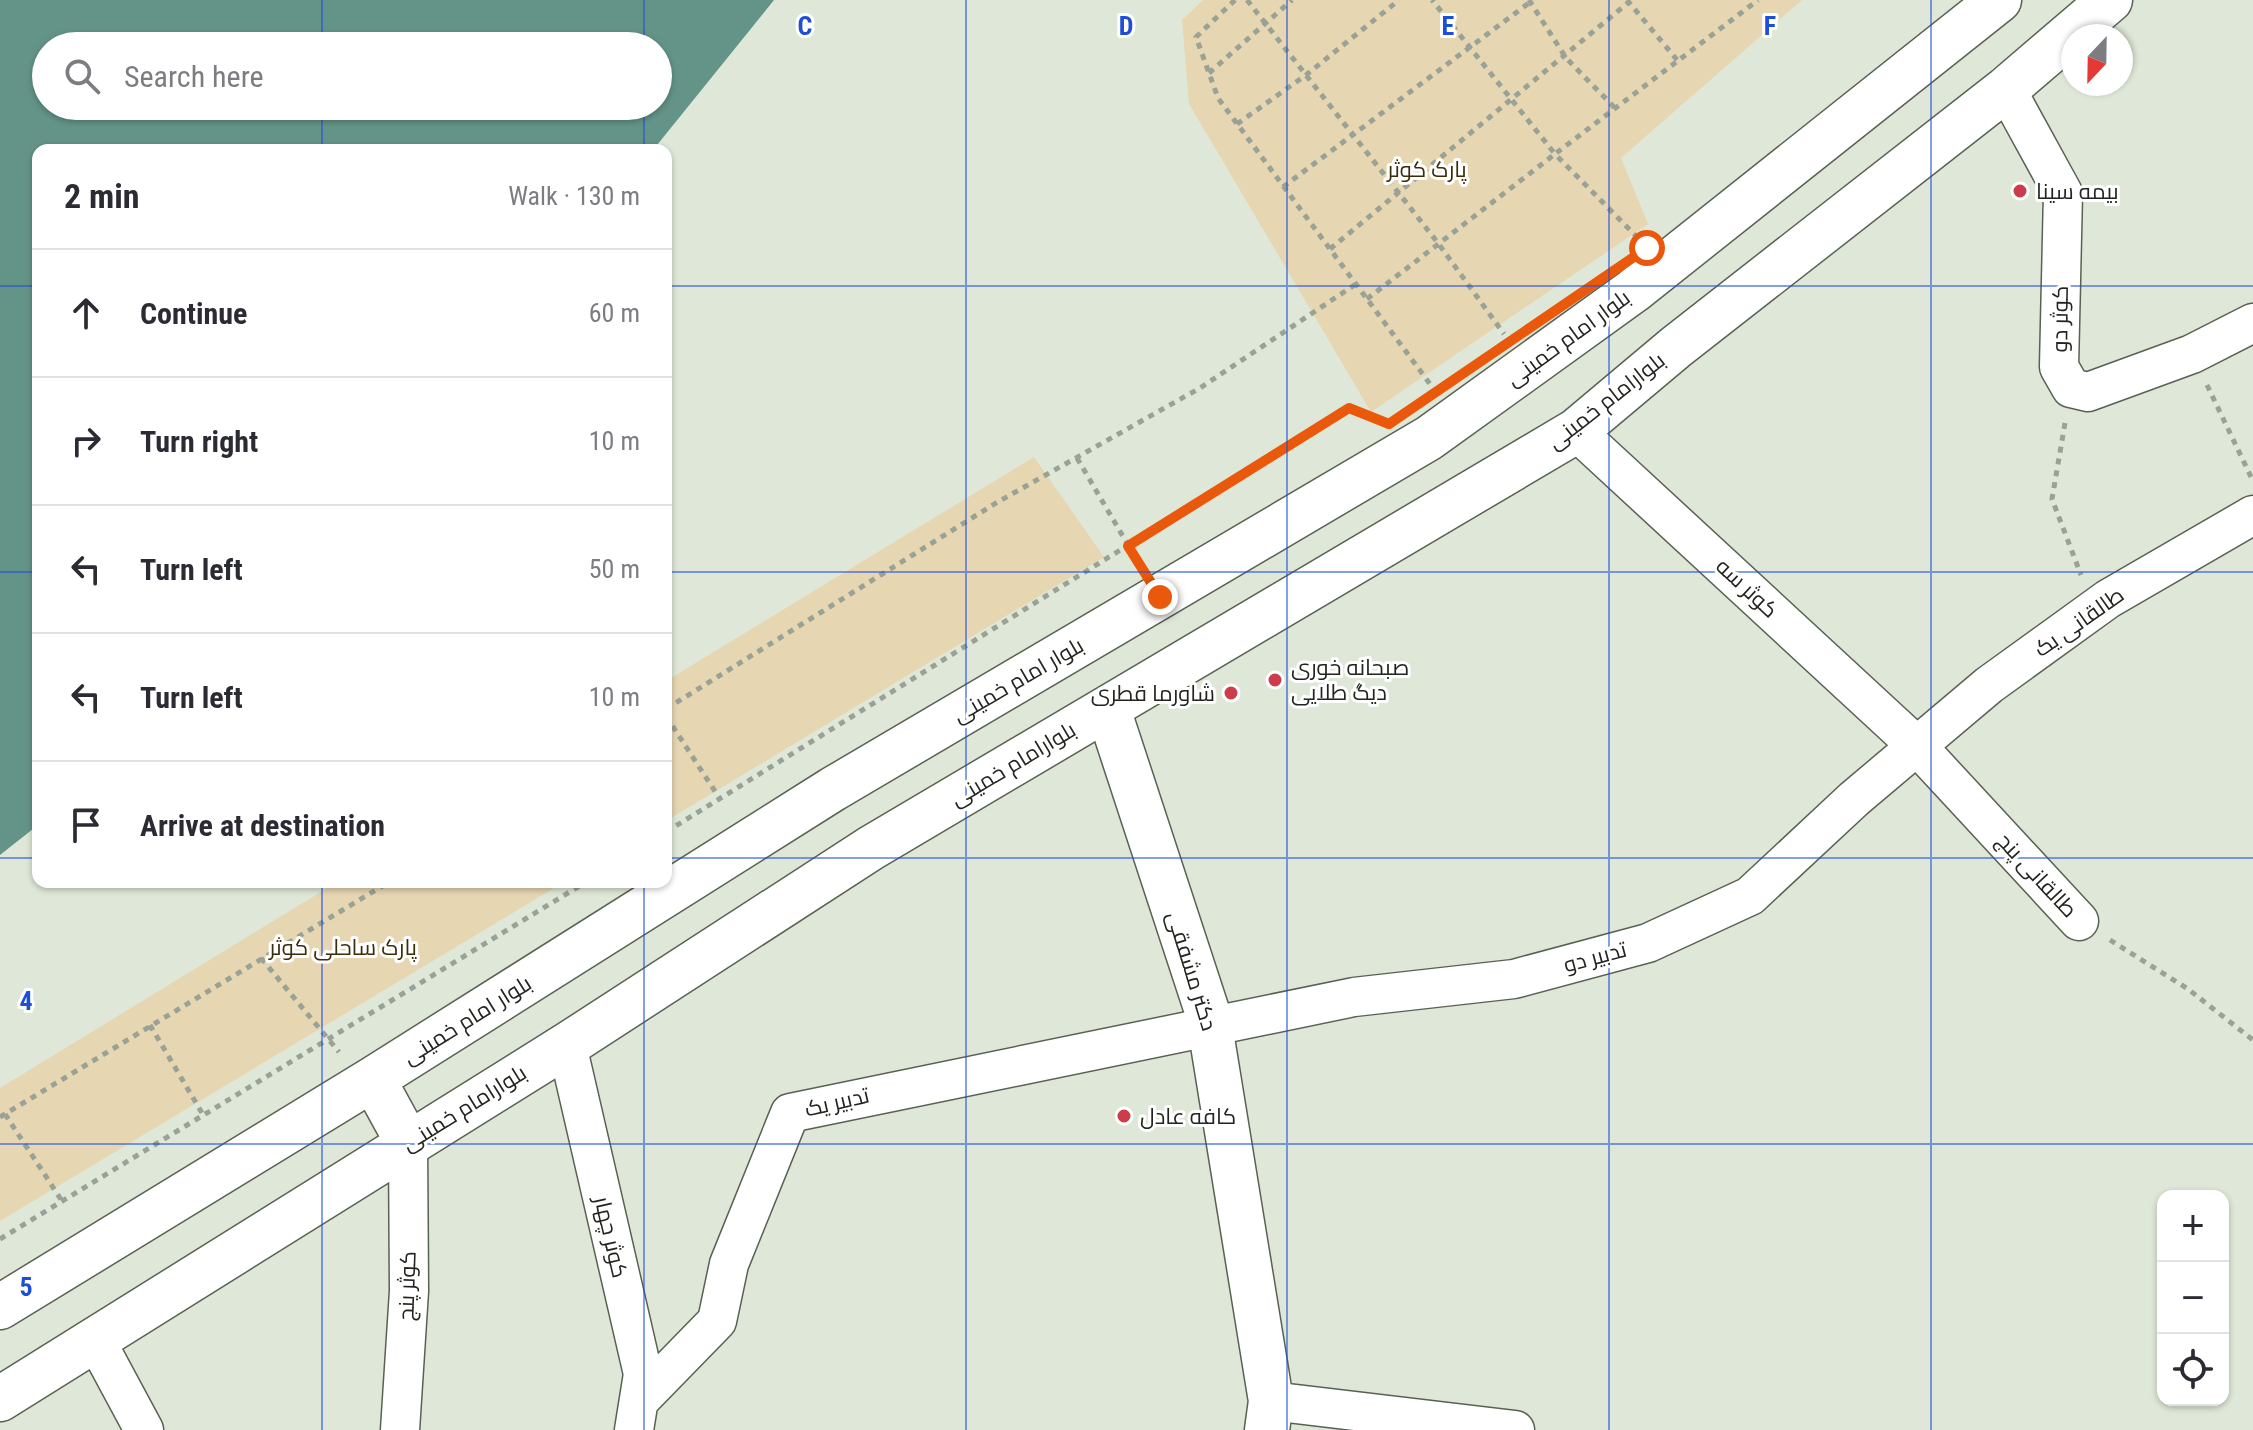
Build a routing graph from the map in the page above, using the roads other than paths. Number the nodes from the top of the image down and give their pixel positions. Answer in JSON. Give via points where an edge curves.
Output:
{"nodes":[{"id":1,"x":1999,"y":0,"type":"edge"},
{"id":2,"x":2110,"y":0,"type":"edge"},
{"id":3,"x":2006,"y":89,"type":"junction"},
{"id":4,"x":2253,"y":323,"type":"edge"},
{"id":5,"x":1576,"y":431,"type":"junction"},
{"id":6,"x":2253,"y":515,"type":"edge"},
{"id":7,"x":1108,"y":709,"type":"junction"},
{"id":8,"x":1917,"y":746,"type":"junction"},
{"id":9,"x":2079,"y":921,"type":"road end"},
{"id":10,"x":1210,"y":1026,"type":"junction"},
{"id":11,"x":567,"y":1045,"type":"junction"},
{"id":12,"x":368,"y":1082,"type":"junction"},
{"id":13,"x":408,"y":1143,"type":"junction"},
{"id":14,"x":0,"y":1307,"type":"edge"},
{"id":15,"x":94,"y":1337,"type":"junction"},
{"id":16,"x":0,"y":1399,"type":"edge"},
{"id":17,"x":1269,"y":1415,"type":"edge"},
{"id":18,"x":636,"y":1416,"type":"edge"},
{"id":19,"x":144,"y":1430,"type":"edge"},
{"id":20,"x":400,"y":1430,"type":"edge"},
{"id":21,"x":1515,"y":1430,"type":"edge"}],
"edges":[{"from":1,"to":12,"type":"main road","name":"بلوار امام خمینی","via":[[1771,184],[1429,438],[833,789]]},
{"from":2,"to":3,"type":"main road","name":"بلوارامام خمینی"},
{"from":3,"to":4,"type":"street","name":"کوثر دو","via":[[2063,193],[2059,367],[2071,388],[2088,392],[2192,354]]},
{"from":3,"to":5,"type":"main road","name":"بلوارامام خمینی"},
{"from":5,"to":7,"type":"main road","name":"بلوارامام خمینی"},
{"from":5,"to":8,"type":"street","name":"کوثر سه"},
{"from":6,"to":8,"type":"street","name":"طالقانی یک","via":[[2094,609],[1989,685]]},
{"from":7,"to":10,"type":"main road","name":"دکتر مشفقی"},
{"from":7,"to":11,"type":"main road","name":"بلوارامام خمینی","via":[[871,848]]},
{"from":8,"to":9,"type":"street","name":"طالقانی پنج"},
{"from":8,"to":10,"type":"street","name":"تدبیر دو","via":[[1750,896],[1648,943],[1514,979],[1354,997]]},
{"from":10,"to":17,"type":"main road","name":"دکتر مشفقی"},
{"from":10,"to":18,"type":"street","name":"تدبیر یک","via":[[790,1113],[729,1264],[717,1321]]},
{"from":11,"to":13,"type":"main road","name":"بلوارامام خمینی"},
{"from":11,"to":18,"type":"street","name":"کوثر چهار","via":[[643,1374]]},
{"from":12,"to":13,"type":"main road"},
{"from":12,"to":14,"type":"main road","name":"بلوار امام خمینی"},
{"from":13,"to":15,"type":"main road","name":"بلوارامام خمینی"},
{"from":13,"to":20,"type":"street","name":"کوثر پنج","via":[[409,1291]]},
{"from":15,"to":16,"type":"main road","name":"بلوارامام خمینی"},
{"from":15,"to":19,"type":"street"},
{"from":17,"to":21,"type":"street"}]}
